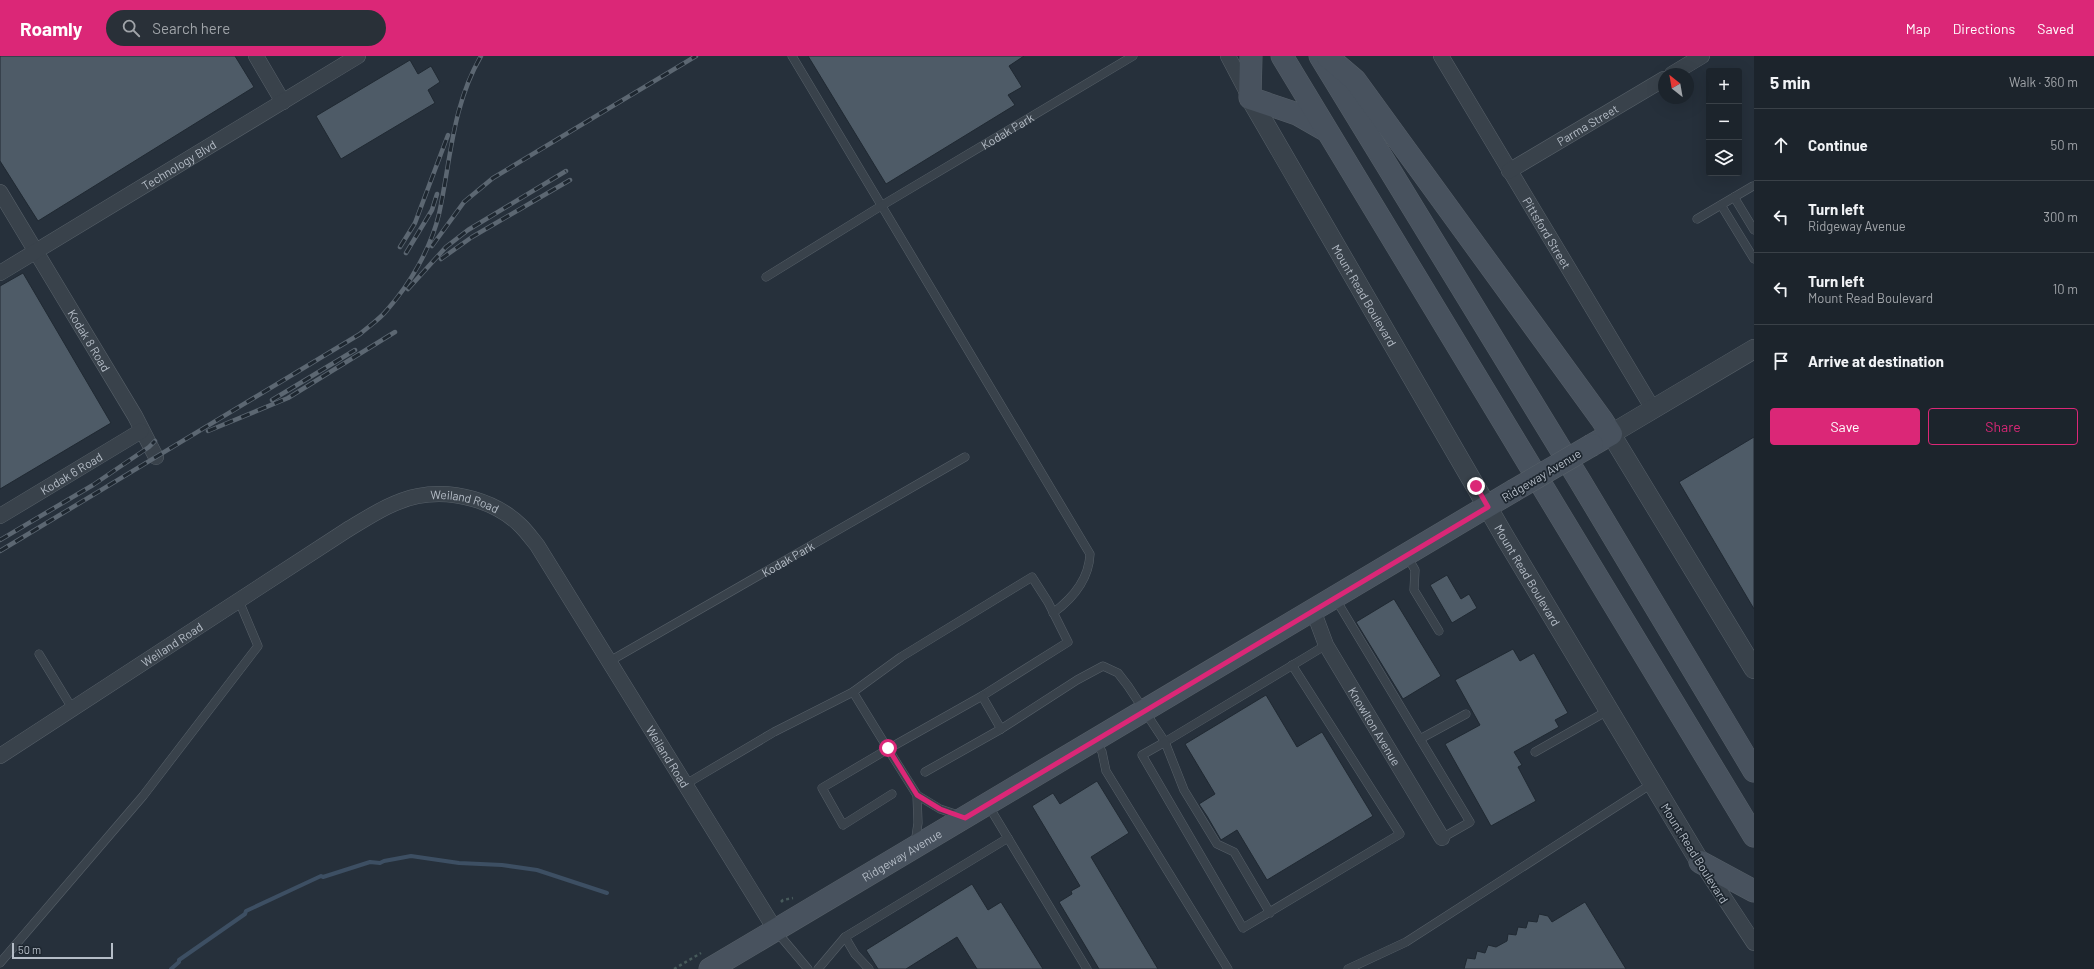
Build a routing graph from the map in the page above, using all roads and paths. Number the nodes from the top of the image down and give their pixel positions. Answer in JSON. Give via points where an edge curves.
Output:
{"nodes":[{"id":1,"x":256,"y":56,"type":"edge"},
{"id":2,"x":358,"y":56,"type":"edge"},
{"id":3,"x":792,"y":56,"type":"edge"},
{"id":4,"x":1134,"y":56,"type":"edge"},
{"id":5,"x":1228,"y":56,"type":"edge"},
{"id":6,"x":1251,"y":56,"type":"edge"},
{"id":7,"x":1282,"y":56,"type":"edge"},
{"id":8,"x":1320,"y":56,"type":"edge"},
{"id":9,"x":1327,"y":56,"type":"edge"},
{"id":10,"x":1441,"y":56,"type":"edge"},
{"id":11,"x":1702,"y":56,"type":"edge"},
{"id":12,"x":1682,"y":68,"type":"edge"},
{"id":13,"x":1658,"y":83,"type":"edge"},
{"id":14,"x":1250,"y":98,"type":"junction"},
{"id":15,"x":283,"y":102,"type":"junction"},
{"id":16,"x":1327,"y":131,"type":"junction"},
{"id":17,"x":1510,"y":171,"type":"junction"},
{"id":18,"x":1752,"y":186,"type":"dead end"},
{"id":19,"x":0,"y":192,"type":"edge"},
{"id":20,"x":1734,"y":197,"type":"junction"},
{"id":21,"x":1721,"y":205,"type":"junction"},
{"id":22,"x":881,"y":206,"type":"junction"},
{"id":23,"x":1697,"y":219,"type":"dead end"},
{"id":24,"x":1754,"y":230,"type":"edge"},
{"id":25,"x":35,"y":252,"type":"junction"},
{"id":26,"x":1754,"y":259,"type":"edge"},
{"id":27,"x":0,"y":273,"type":"edge"},
{"id":28,"x":766,"y":277,"type":"dead end"},
{"id":29,"x":1754,"y":349,"type":"edge"},
{"id":30,"x":1653,"y":409,"type":"junction"},
{"id":31,"x":141,"y":431,"type":"junction"},
{"id":32,"x":1611,"y":434,"type":"junction"},
{"id":33,"x":156,"y":457,"type":"dead end"},
{"id":34,"x":965,"y":457,"type":"dead end"},
{"id":35,"x":1488,"y":507,"type":"junction"},
{"id":36,"x":0,"y":516,"type":"edge"},
{"id":37,"x":1407,"y":555,"type":"junction"},
{"id":38,"x":1335,"y":598,"type":"junction"},
{"id":39,"x":239,"y":601,"type":"junction"},
{"id":40,"x":1313,"y":610,"type":"junction"},
{"id":41,"x":1053,"y":613,"type":"junction"},
{"id":42,"x":1439,"y":631,"type":"dead end"},
{"id":43,"x":1326,"y":645,"type":"junction"},
{"id":44,"x":40,"y":654,"type":"dead end"},
{"id":45,"x":610,"y":661,"type":"junction"},
{"id":46,"x":1292,"y":665,"type":"junction"},
{"id":47,"x":1754,"y":669,"type":"edge"},
{"id":48,"x":853,"y":692,"type":"junction"},
{"id":49,"x":982,"y":696,"type":"junction"},
{"id":50,"x":72,"y":708,"type":"junction"},
{"id":51,"x":1609,"y":710,"type":"junction"},
{"id":52,"x":1144,"y":711,"type":"junction"},
{"id":53,"x":1466,"y":714,"type":"dead end"},
{"id":54,"x":1001,"y":729,"type":"junction"},
{"id":55,"x":1420,"y":739,"type":"junction"},
{"id":56,"x":1095,"y":740,"type":"junction"},
{"id":57,"x":1165,"y":742,"type":"junction"},
{"id":58,"x":888,"y":748,"type":"junction"},
{"id":59,"x":1535,"y":752,"type":"dead end"},
{"id":60,"x":0,"y":756,"type":"edge"},
{"id":61,"x":1754,"y":771,"type":"edge"},
{"id":62,"x":925,"y":772,"type":"dead end"},
{"id":63,"x":1653,"y":783,"type":"junction"},
{"id":64,"x":686,"y":784,"type":"junction"},
{"id":65,"x":892,"y":794,"type":"dead end"},
{"id":66,"x":917,"y":795,"type":"junction"},
{"id":67,"x":988,"y":804,"type":"junction"},
{"id":68,"x":965,"y":818,"type":"junction"},
{"id":69,"x":1754,"y":836,"type":"edge"},
{"id":70,"x":1008,"y":838,"type":"junction"},
{"id":71,"x":1442,"y":838,"type":"joint"},
{"id":72,"x":914,"y":848,"type":"junction"},
{"id":73,"x":1700,"y":862,"type":"junction"},
{"id":74,"x":1754,"y":891,"type":"edge"},
{"id":75,"x":1270,"y":913,"type":"junction"},
{"id":76,"x":776,"y":931,"type":"junction"},
{"id":77,"x":845,"y":937,"type":"junction"},
{"id":78,"x":1754,"y":943,"type":"edge"},
{"id":79,"x":0,"y":963,"type":"edge"},
{"id":80,"x":710,"y":969,"type":"edge"},
{"id":81,"x":808,"y":969,"type":"edge"},
{"id":82,"x":818,"y":969,"type":"edge"},
{"id":83,"x":869,"y":969,"type":"edge"},
{"id":84,"x":1087,"y":969,"type":"edge"},
{"id":85,"x":1228,"y":969,"type":"edge"},
{"id":86,"x":1348,"y":969,"type":"edge"}],
"edges":[{"from":1,"to":15,"type":"street"},
{"from":2,"to":15,"type":"street","name":"Technology Blvd"},
{"from":3,"to":22,"type":"lane"},
{"from":4,"to":22,"type":"lane","name":"Kodak Park"},
{"from":5,"to":14,"type":"street","name":"Mount Read Boulevard"},
{"from":6,"to":14,"type":"main road"},
{"from":7,"to":16,"type":"main road"},
{"from":8,"to":61,"type":"main road"},
{"from":9,"to":32,"type":"main road","via":[[1355,80]]},
{"from":10,"to":17,"type":"street","name":"Pittsford Street"},
{"from":11,"to":12,"type":"street"},
{"from":13,"to":17,"type":"street","name":"Parma Street"},
{"from":14,"to":16,"type":"main road","via":[[1297,114]]},
{"from":14,"to":35,"type":"street","name":"Mount Read Boulevard"},
{"from":15,"to":25,"type":"street","name":"Technology Blvd"},
{"from":16,"to":69,"type":"main road"},
{"from":17,"to":30,"type":"street","name":"Pittsford Street"},
{"from":18,"to":20,"type":"lane"},
{"from":19,"to":25,"type":"street"},
{"from":20,"to":21,"type":"lane"},
{"from":20,"to":24,"type":"lane"},
{"from":21,"to":23,"type":"lane"},
{"from":21,"to":26,"type":"lane"},
{"from":22,"to":28,"type":"lane","name":"Kodak Park"},
{"from":22,"to":41,"type":"lane","via":[[1090,554],[1086,573],[1078,588],[1066,603]]},
{"from":25,"to":27,"type":"street","name":"Technology Blvd"},
{"from":25,"to":31,"type":"street","name":"Kodak 8 Road","via":[[135,416]]},
{"from":29,"to":30,"type":"street","name":"Ridgeway Avenue"},
{"from":30,"to":32,"type":"street","name":"Ridgeway Avenue"},
{"from":31,"to":33,"type":"street","name":"Kodak 8 Road"},
{"from":31,"to":36,"type":"street","name":"Kodak 6 Road"},
{"from":32,"to":35,"type":"main road","name":"Ridgeway Avenue","bridge":true},
{"from":32,"to":47,"type":"street"},
{"from":34,"to":45,"type":"lane","name":"Kodak Park"},
{"from":35,"to":37,"type":"main road","name":"Ridgeway Avenue"},
{"from":35,"to":51,"type":"street","name":"Mount Read Boulevard"},
{"from":37,"to":38,"type":"main road","name":"Ridgeway Avenue"},
{"from":37,"to":42,"type":"lane","via":[[1415,570],[1414,590]]},
{"from":38,"to":40,"type":"main road","name":"Ridgeway Avenue"},
{"from":38,"to":55,"type":"lane"},
{"from":39,"to":45,"type":"street","name":"Weiland Road","via":[[346,530],[388,506],[418,496],[463,496],[501,512],[521,526],[537,545]]},
{"from":39,"to":50,"type":"street","name":"Weiland Road"},
{"from":39,"to":79,"type":"lane","via":[[258,646],[143,796]]},
{"from":40,"to":43,"type":"street","name":"Knowlton Avenue"},
{"from":40,"to":52,"type":"main road","name":"Ridgeway Avenue"},
{"from":41,"to":48,"type":"lane","via":[[1032,578],[901,657]]},
{"from":41,"to":49,"type":"lane","via":[[1068,642]]},
{"from":43,"to":46,"type":"lane"},
{"from":43,"to":71,"type":"street","name":"Knowlton Avenue"},
{"from":44,"to":50,"type":"lane"},
{"from":45,"to":64,"type":"street","name":"Weiland Road"},
{"from":46,"to":57,"type":"lane"},
{"from":46,"to":75,"type":"lane","via":[[1400,834]]},
{"from":48,"to":58,"type":"lane"},
{"from":48,"to":64,"type":"lane","via":[[774,732]]},
{"from":49,"to":54,"type":"lane"},
{"from":49,"to":58,"type":"lane"},
{"from":50,"to":60,"type":"street","name":"Weiland Road"},
{"from":51,"to":59,"type":"lane"},
{"from":51,"to":63,"type":"street","name":"Mount Read Boulevard"},
{"from":52,"to":54,"type":"lane","via":[[1118,673],[1103,666]]},
{"from":52,"to":56,"type":"main road","name":"Ridgeway Avenue"},
{"from":52,"to":57,"type":"lane"},
{"from":53,"to":55,"type":"lane"},
{"from":54,"to":62,"type":"lane"},
{"from":55,"to":71,"type":"lane","via":[[1470,822]]},
{"from":56,"to":67,"type":"main road","name":"Ridgeway Avenue"},
{"from":56,"to":85,"type":"lane","via":[[1102,752],[1106,771]]},
{"from":57,"to":75,"type":"lane","via":[[1184,790],[1217,844],[1234,852]]},
{"from":57,"to":75,"type":"lane","via":[[1142,756],[1243,928]]},
{"from":58,"to":65,"type":"lane","via":[[822,788],[844,825]]},
{"from":58,"to":66,"type":"lane"},
{"from":63,"to":73,"type":"street","name":"Mount Read Boulevard"},
{"from":63,"to":86,"type":"lane","via":[[1406,942]]},
{"from":64,"to":76,"type":"street","name":"Weiland Road"},
{"from":66,"to":68,"type":"lane","via":[[940,809]]},
{"from":66,"to":72,"type":"lane","via":[[918,823]]},
{"from":67,"to":68,"type":"main road","name":"Ridgeway Avenue"},
{"from":67,"to":70,"type":"lane"},
{"from":68,"to":72,"type":"main road","name":"Ridgeway Avenue"},
{"from":70,"to":77,"type":"lane"},
{"from":70,"to":84,"type":"lane"},
{"from":72,"to":76,"type":"main road","name":"Ridgeway Avenue"},
{"from":73,"to":74,"type":"main road"},
{"from":73,"to":78,"type":"street","name":"Mount Read Boulevard"},
{"from":76,"to":80,"type":"main road","name":"Ridgeway Avenue"},
{"from":76,"to":81,"type":"lane"},
{"from":77,"to":82,"type":"lane"},
{"from":77,"to":83,"type":"lane","via":[[855,954]]}]}
